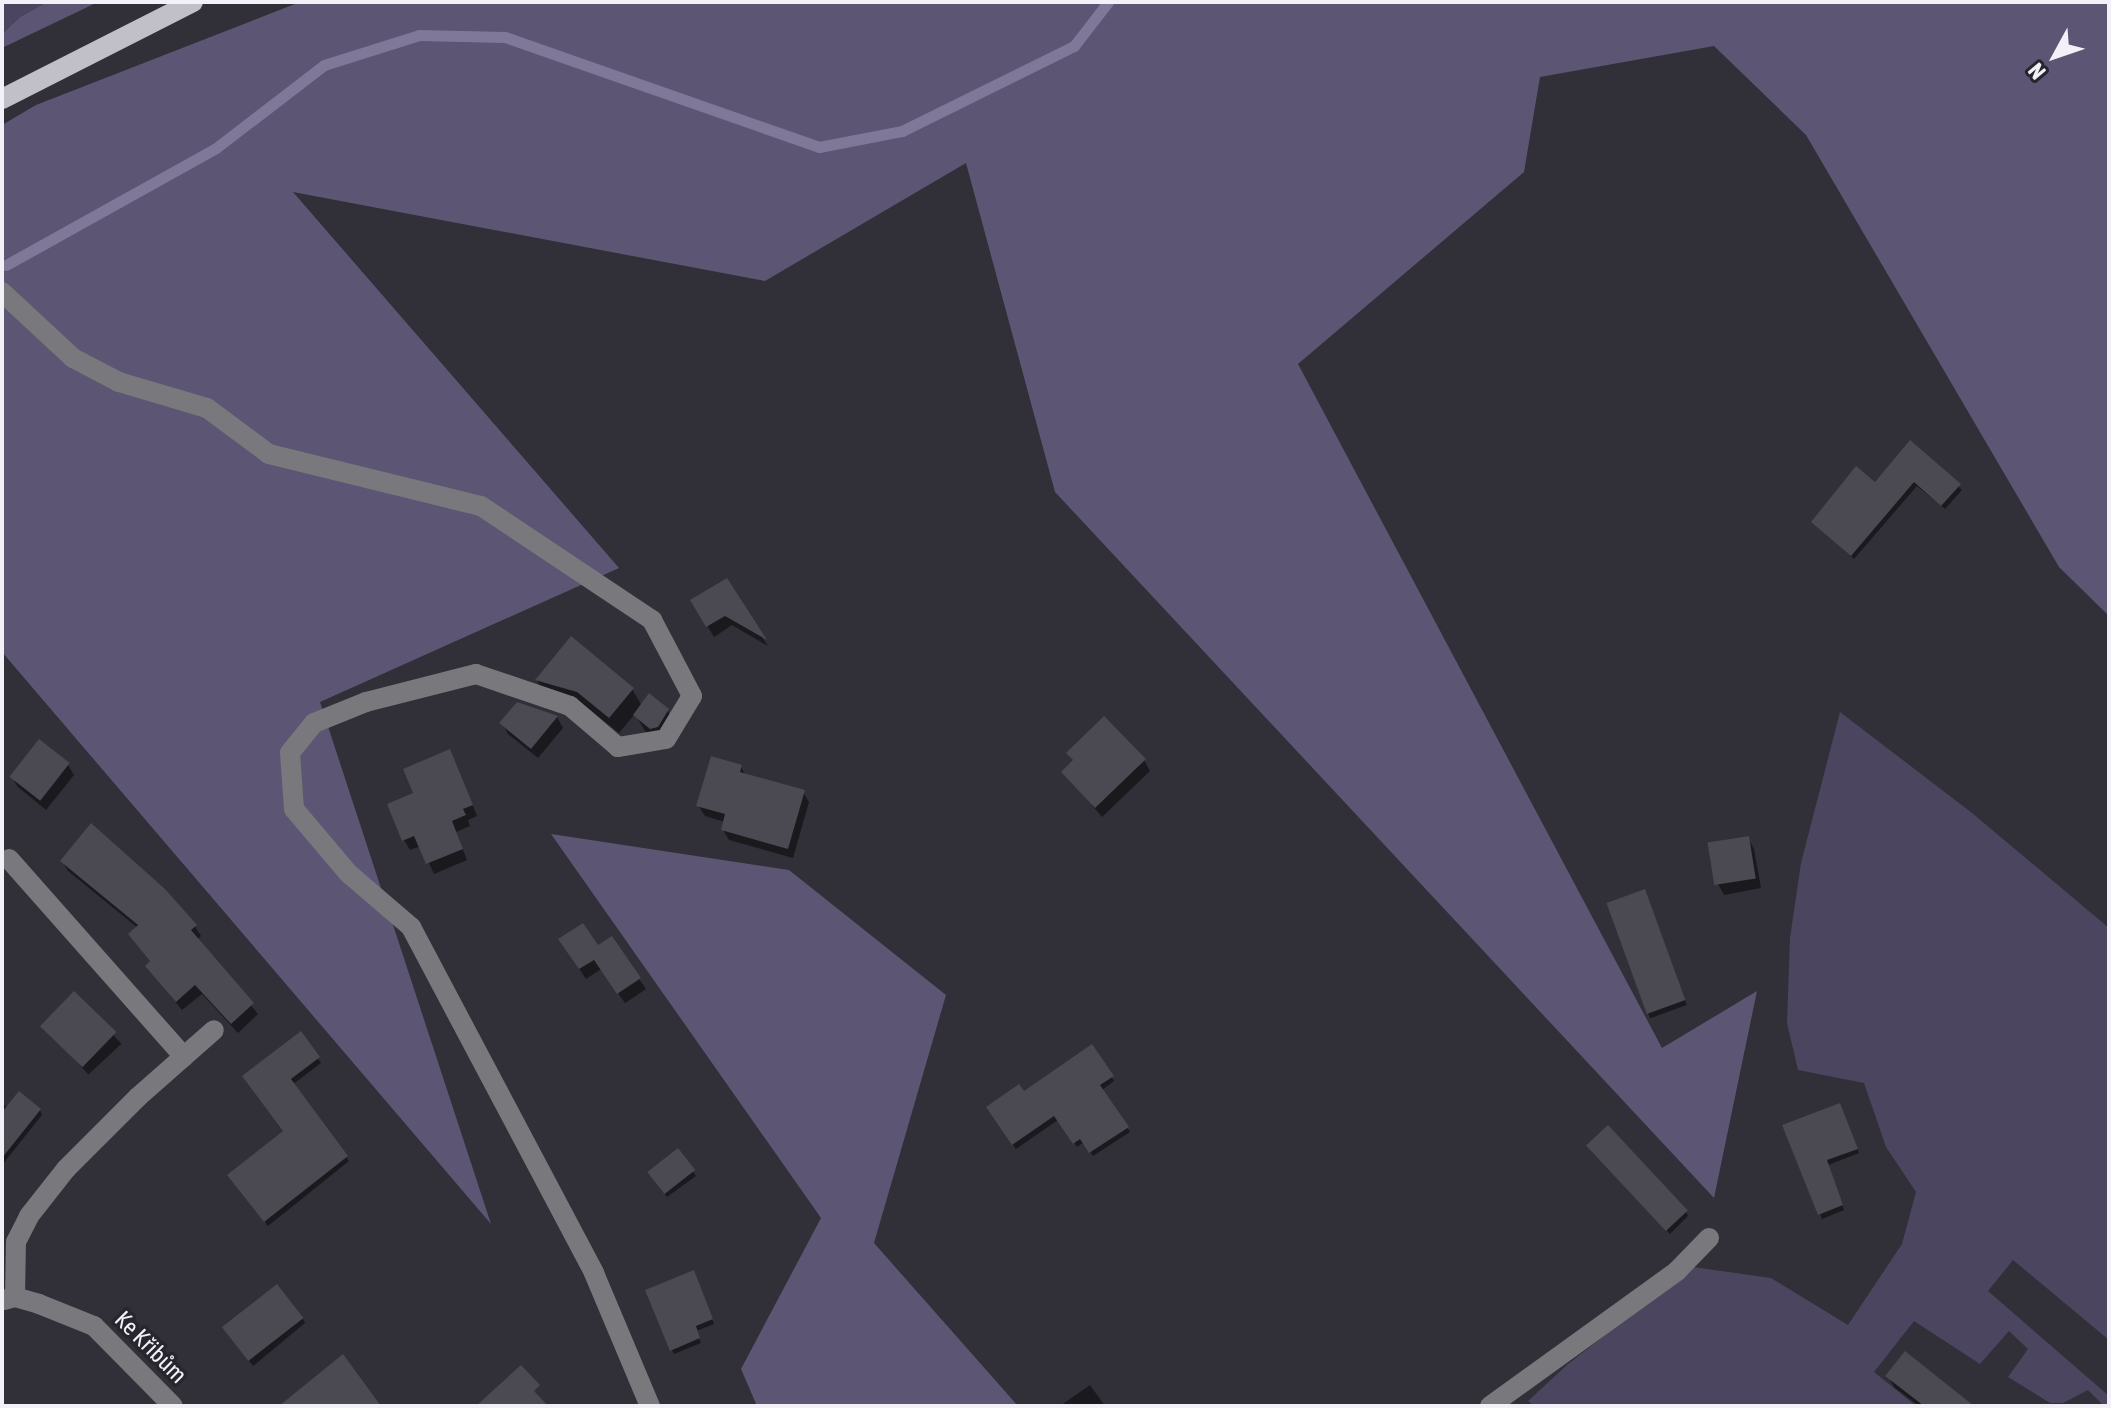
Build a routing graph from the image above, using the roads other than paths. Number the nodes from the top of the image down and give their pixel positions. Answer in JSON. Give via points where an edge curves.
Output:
{"nodes":[{"id":1,"x":193,"y":2,"type":"edge"},
{"id":2,"x":2,"y":99,"type":"edge"},
{"id":3,"x":2,"y":292,"type":"edge"},
{"id":4,"x":9,"y":859,"type":"dead end"},
{"id":5,"x":214,"y":1030,"type":"dead end"},
{"id":6,"x":184,"y":1057,"type":"junction"},
{"id":7,"x":1709,"y":1238,"type":"dead end"},
{"id":8,"x":8,"y":1299,"type":"edge"},
{"id":9,"x":173,"y":1406,"type":"edge"},
{"id":10,"x":650,"y":1406,"type":"edge"},
{"id":11,"x":1490,"y":1406,"type":"edge"}],
"edges":[{"from":1,"to":2,"type":"main road"},
{"from":3,"to":10,"type":"street","via":[[73,358],[119,382],[207,408],[269,454],[481,506],[652,620],[692,696],[666,739],[618,747],[570,706],[476,674],[366,702],[314,723],[290,753],[294,809],[348,873],[411,927],[594,1273]]},
{"from":4,"to":6,"type":"street"},
{"from":5,"to":6,"type":"street"},
{"from":6,"to":8,"type":"street","via":[[66,1169],[29,1216],[16,1242]]},
{"from":7,"to":11,"type":"street","via":[[1677,1271]]},
{"from":8,"to":9,"type":"street","name":"Ke Křibům","via":[[94,1326]]}]}
